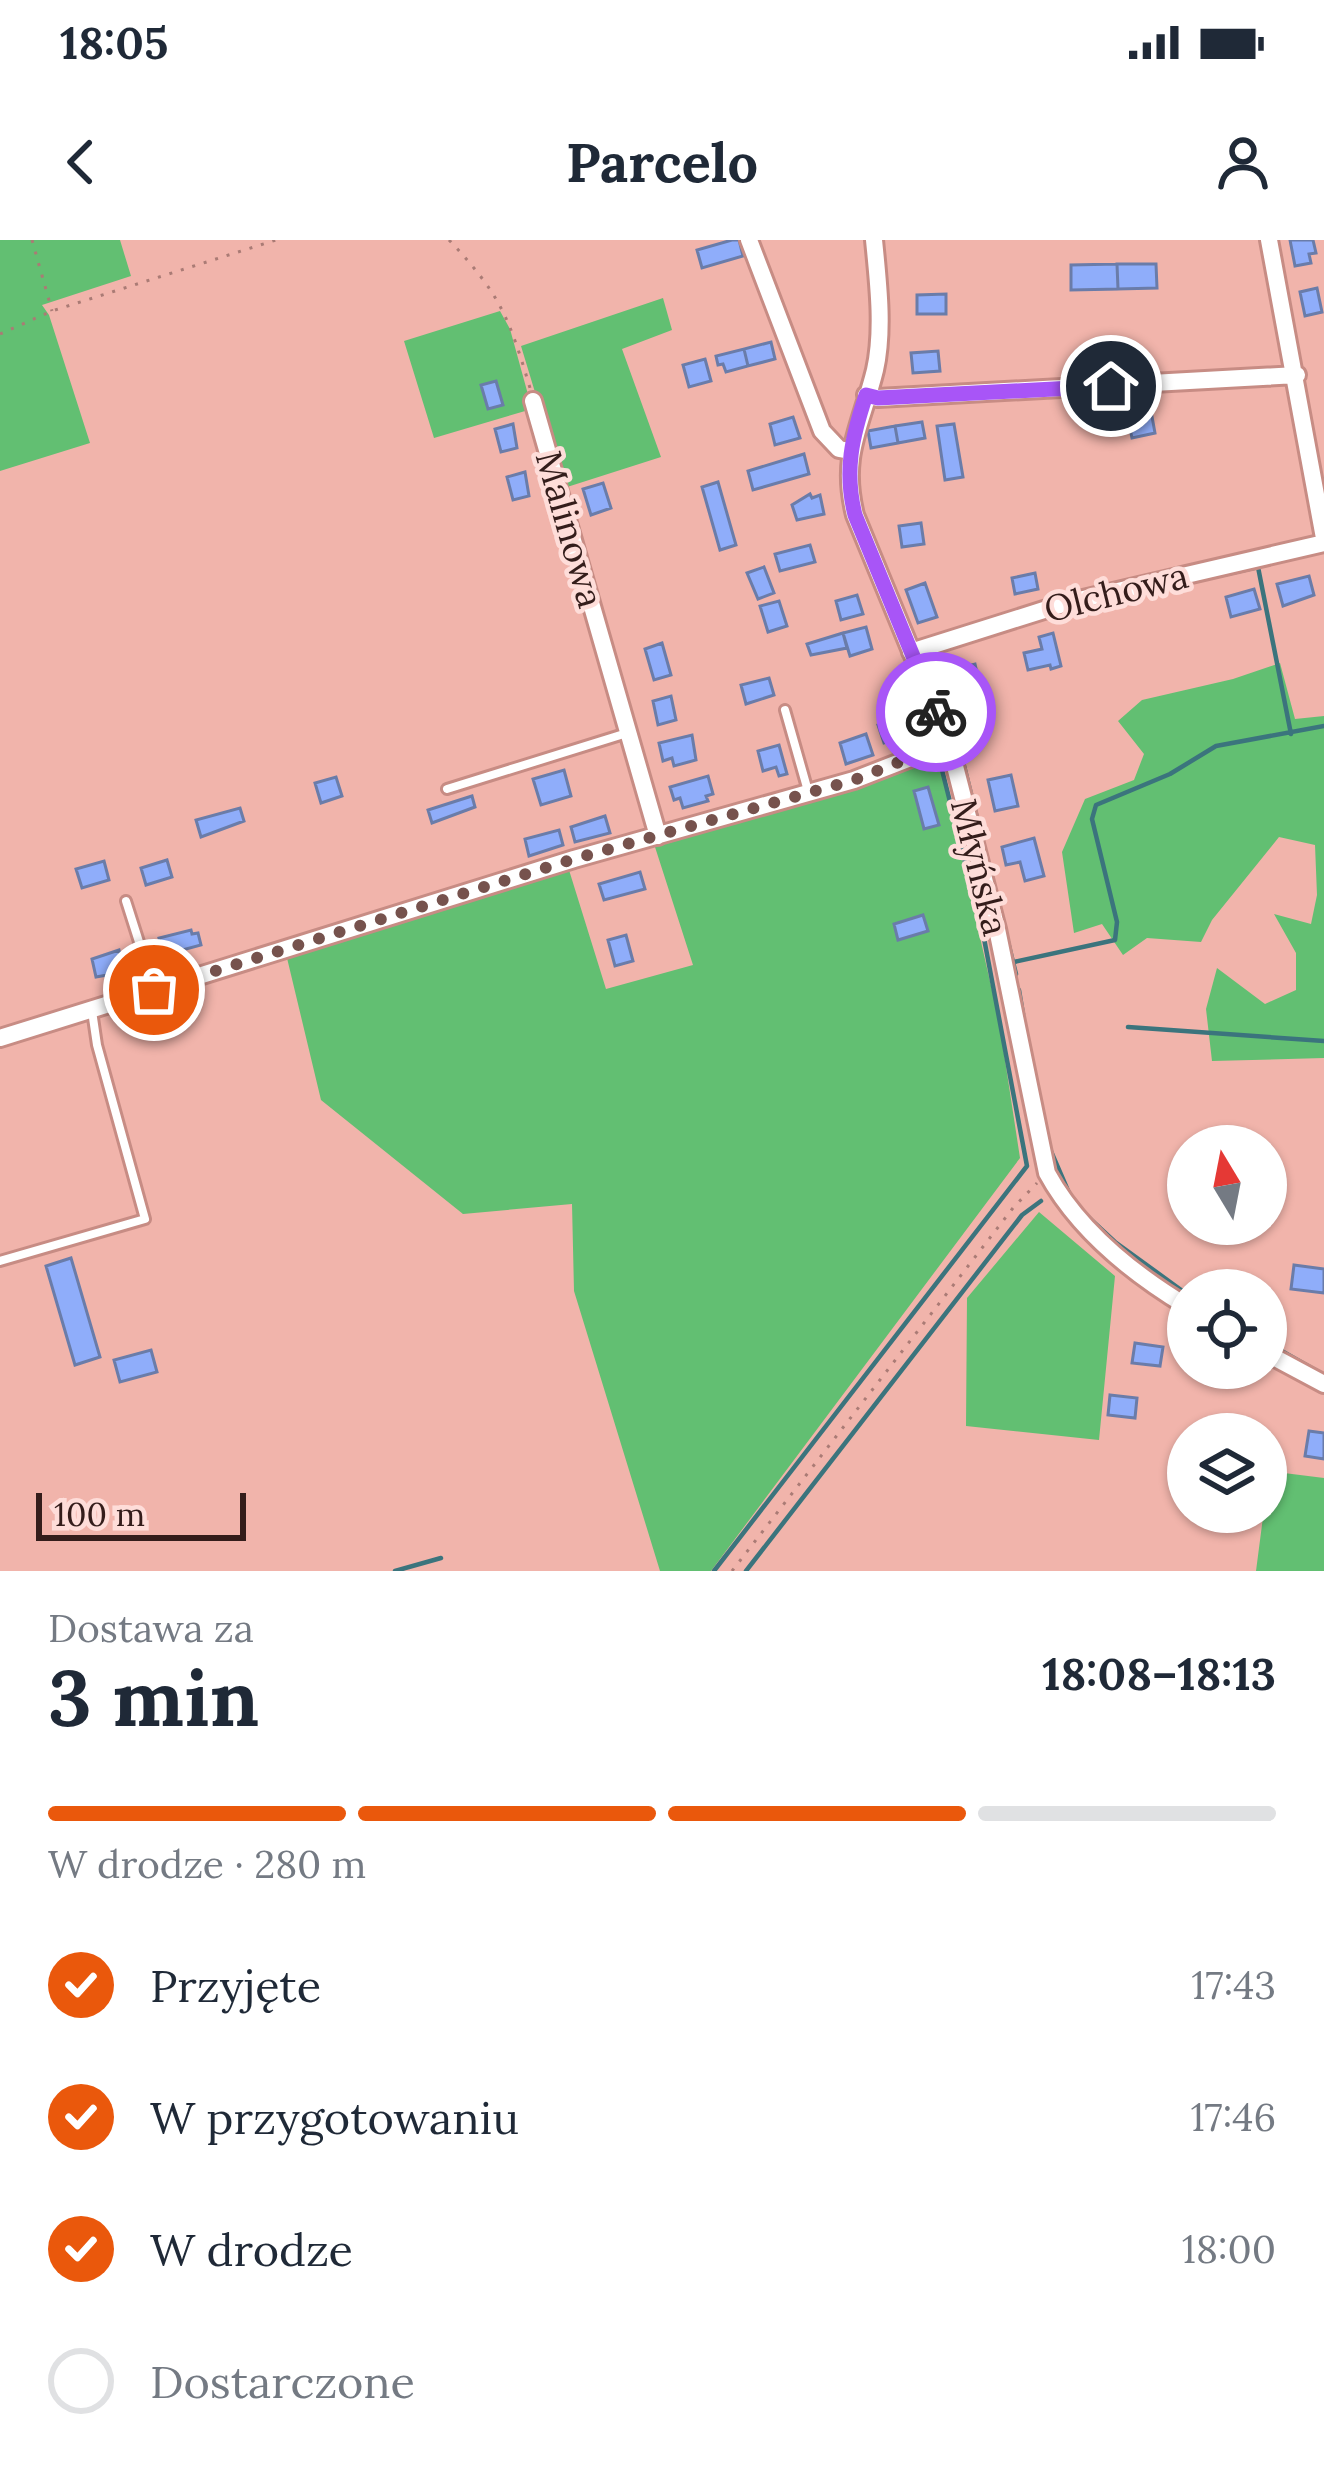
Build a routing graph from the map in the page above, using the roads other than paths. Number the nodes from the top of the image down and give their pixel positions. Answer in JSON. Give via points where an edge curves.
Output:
{"nodes":[{"id":1,"x":749,"y":240,"type":"edge"},
{"id":2,"x":874,"y":240,"type":"edge"},
{"id":3,"x":1269,"y":240,"type":"edge"},
{"id":4,"x":1297,"y":376,"type":"junction"},
{"id":5,"x":866,"y":395,"type":"junction"},
{"id":6,"x":533,"y":401,"type":"road end"},
{"id":7,"x":850,"y":451,"type":"junction"},
{"id":8,"x":1324,"y":540,"type":"edge"},
{"id":9,"x":911,"y":652,"type":"junction"},
{"id":10,"x":785,"y":710,"type":"dead end"},
{"id":11,"x":628,"y":733,"type":"junction"},
{"id":12,"x":949,"y":742,"type":"junction"},
{"id":13,"x":447,"y":789,"type":"dead end"},
{"id":14,"x":809,"y":792,"type":"junction"},
{"id":15,"x":658,"y":836,"type":"junction"},
{"id":16,"x":126,"y":901,"type":"dead end"},
{"id":17,"x":154,"y":990,"type":"junction"},
{"id":18,"x":92,"y":1009,"type":"junction"},
{"id":19,"x":0,"y":1038,"type":"edge"},
{"id":20,"x":0,"y":1262,"type":"edge"},
{"id":21,"x":1167,"y":1294,"type":"edge"},
{"id":22,"x":1287,"y":1364,"type":"edge"},
{"id":23,"x":1324,"y":1384,"type":"edge"}],
"edges":[{"from":1,"to":7,"type":"street","via":[[822,431]]},
{"from":2,"to":5,"type":"street","name":"Młyńska","via":[[876,368]]},
{"from":3,"to":4,"type":"street"},
{"from":4,"to":5,"type":"street"},
{"from":4,"to":8,"type":"street"},
{"from":5,"to":7,"type":"street","name":"Młyńska"},
{"from":6,"to":11,"type":"street","name":"Malinowa"},
{"from":7,"to":9,"type":"street","name":"Młyńska","via":[[855,515]]},
{"from":8,"to":9,"type":"street","name":"Olchowa","via":[[1066,603]]},
{"from":9,"to":12,"type":"street","name":"Młyńska"},
{"from":10,"to":14,"type":"lane"},
{"from":11,"to":13,"type":"lane"},
{"from":11,"to":15,"type":"street","name":"Malinowa"},
{"from":12,"to":14,"type":"street"},
{"from":12,"to":21,"type":"street","name":"Młyńska","via":[[1047,1174],[1062,1202]]},
{"from":14,"to":15,"type":"street"},
{"from":15,"to":17,"type":"street"},
{"from":16,"to":17,"type":"lane"},
{"from":17,"to":18,"type":"street"},
{"from":18,"to":19,"type":"street"},
{"from":18,"to":20,"type":"lane","via":[[145,1219]]},
{"from":22,"to":23,"type":"street"}]}
